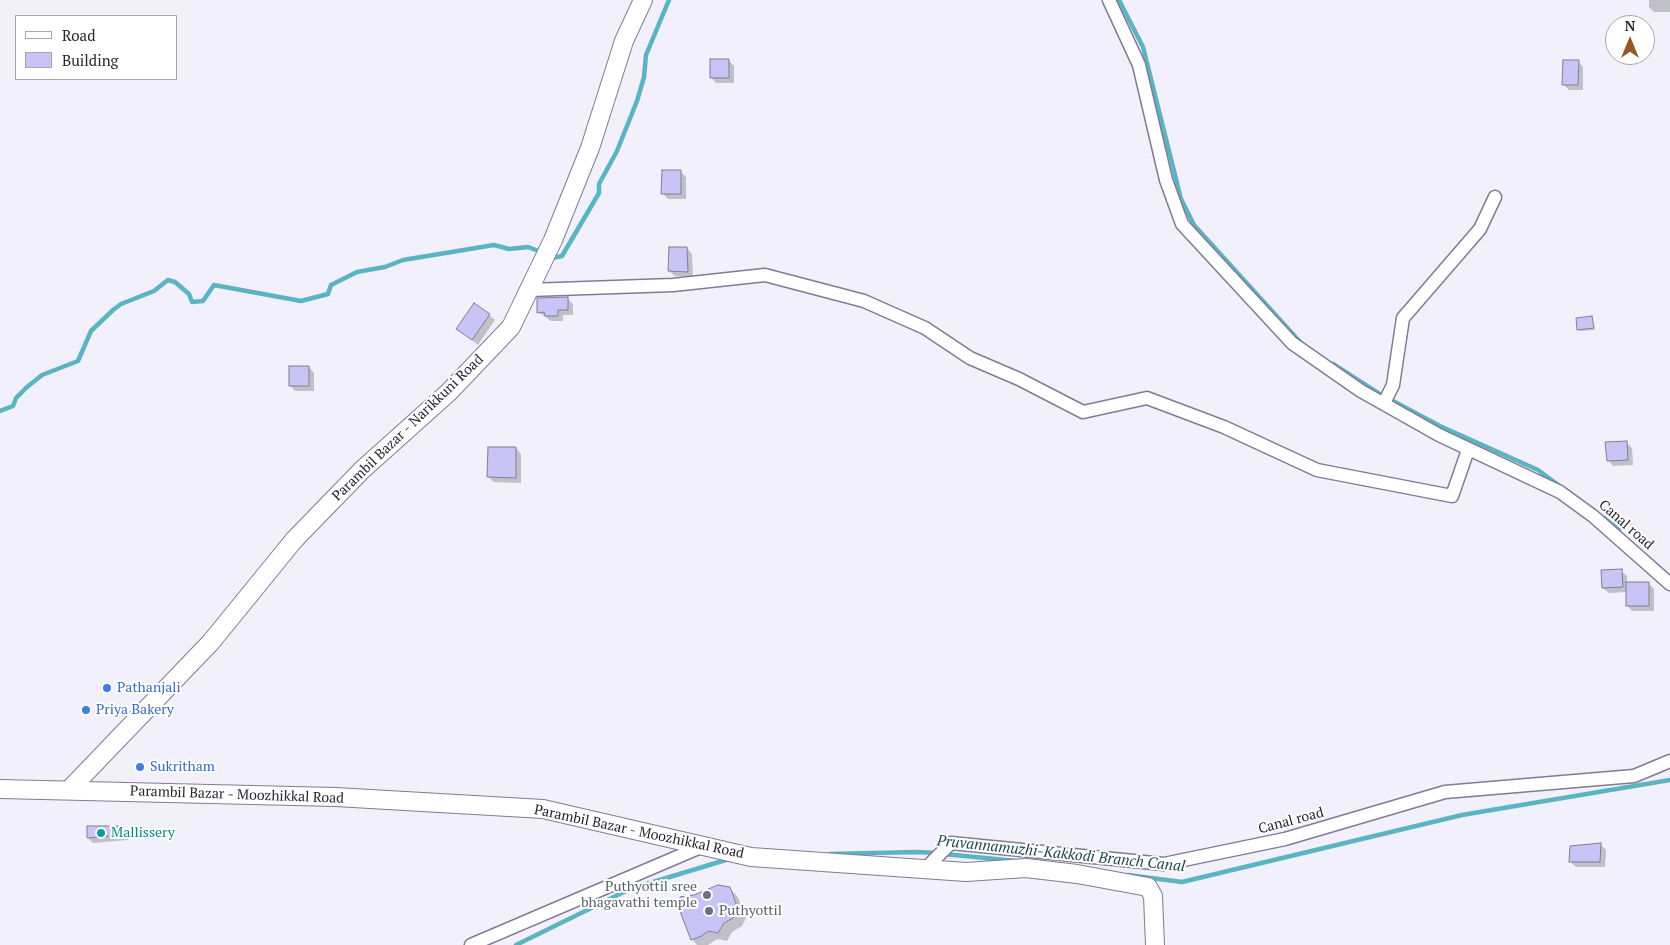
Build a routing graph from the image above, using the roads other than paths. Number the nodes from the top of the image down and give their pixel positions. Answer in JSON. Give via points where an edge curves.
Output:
{"nodes":[{"id":1,"x":643,"y":0,"type":"edge"},
{"id":2,"x":1109,"y":0,"type":"edge"},
{"id":3,"x":1495,"y":197,"type":"dead end"},
{"id":4,"x":529,"y":290,"type":"junction"},
{"id":5,"x":1384,"y":403,"type":"junction"},
{"id":6,"x":1468,"y":450,"type":"junction"},
{"id":7,"x":1670,"y":584,"type":"edge"},
{"id":8,"x":1670,"y":761,"type":"edge"},
{"id":9,"x":0,"y":789,"type":"edge"},
{"id":10,"x":69,"y":790,"type":"junction"},
{"id":11,"x":703,"y":846,"type":"junction"},
{"id":12,"x":925,"y":868,"type":"junction"},
{"id":13,"x":471,"y":945,"type":"edge"},
{"id":14,"x":1155,"y":945,"type":"edge"}],
"edges":[{"from":1,"to":4,"type":"main road","name":"Parambil Bazar - Narikkuni Road","via":[[624,41],[590,148]]},
{"from":2,"to":5,"type":"street","name":"Canal road","via":[[1139,65],[1166,180],[1182,224],[1292,343],[1361,391]]},
{"from":3,"to":5,"type":"street","via":[[1480,229],[1403,318],[1393,385]]},
{"from":4,"to":6,"type":"street","via":[[673,285],[765,275],[864,301],[925,328],[970,358],[1083,412],[1147,398],[1224,427],[1317,470],[1452,496]]},
{"from":4,"to":10,"type":"main road","name":"Parambil Bazar - Narikkuni Road","via":[[511,327],[449,392],[362,470],[294,540],[211,642]]},
{"from":5,"to":6,"type":"street","name":"Canal road"},
{"from":6,"to":7,"type":"street","name":"Canal road","via":[[1560,492],[1593,516]]},
{"from":8,"to":12,"type":"street","name":"Canal road","via":[[1634,776],[1445,792],[1285,839],[1164,864],[951,843]]},
{"from":9,"to":10,"type":"main road","name":"Parambil Bazar - Moozhikkal Road"},
{"from":10,"to":11,"type":"main road","name":"Parambil Bazar - Moozhikkal Road","via":[[336,797],[543,809]]},
{"from":11,"to":12,"type":"main road","name":"Parambil Bazar - Moozhikkal Road","via":[[751,857]]},
{"from":11,"to":13,"type":"street"},
{"from":12,"to":14,"type":"main road","name":"Parambil Bazar - Moozhikkal Road","via":[[966,872],[1026,868],[1148,886],[1152,896]]}]}
